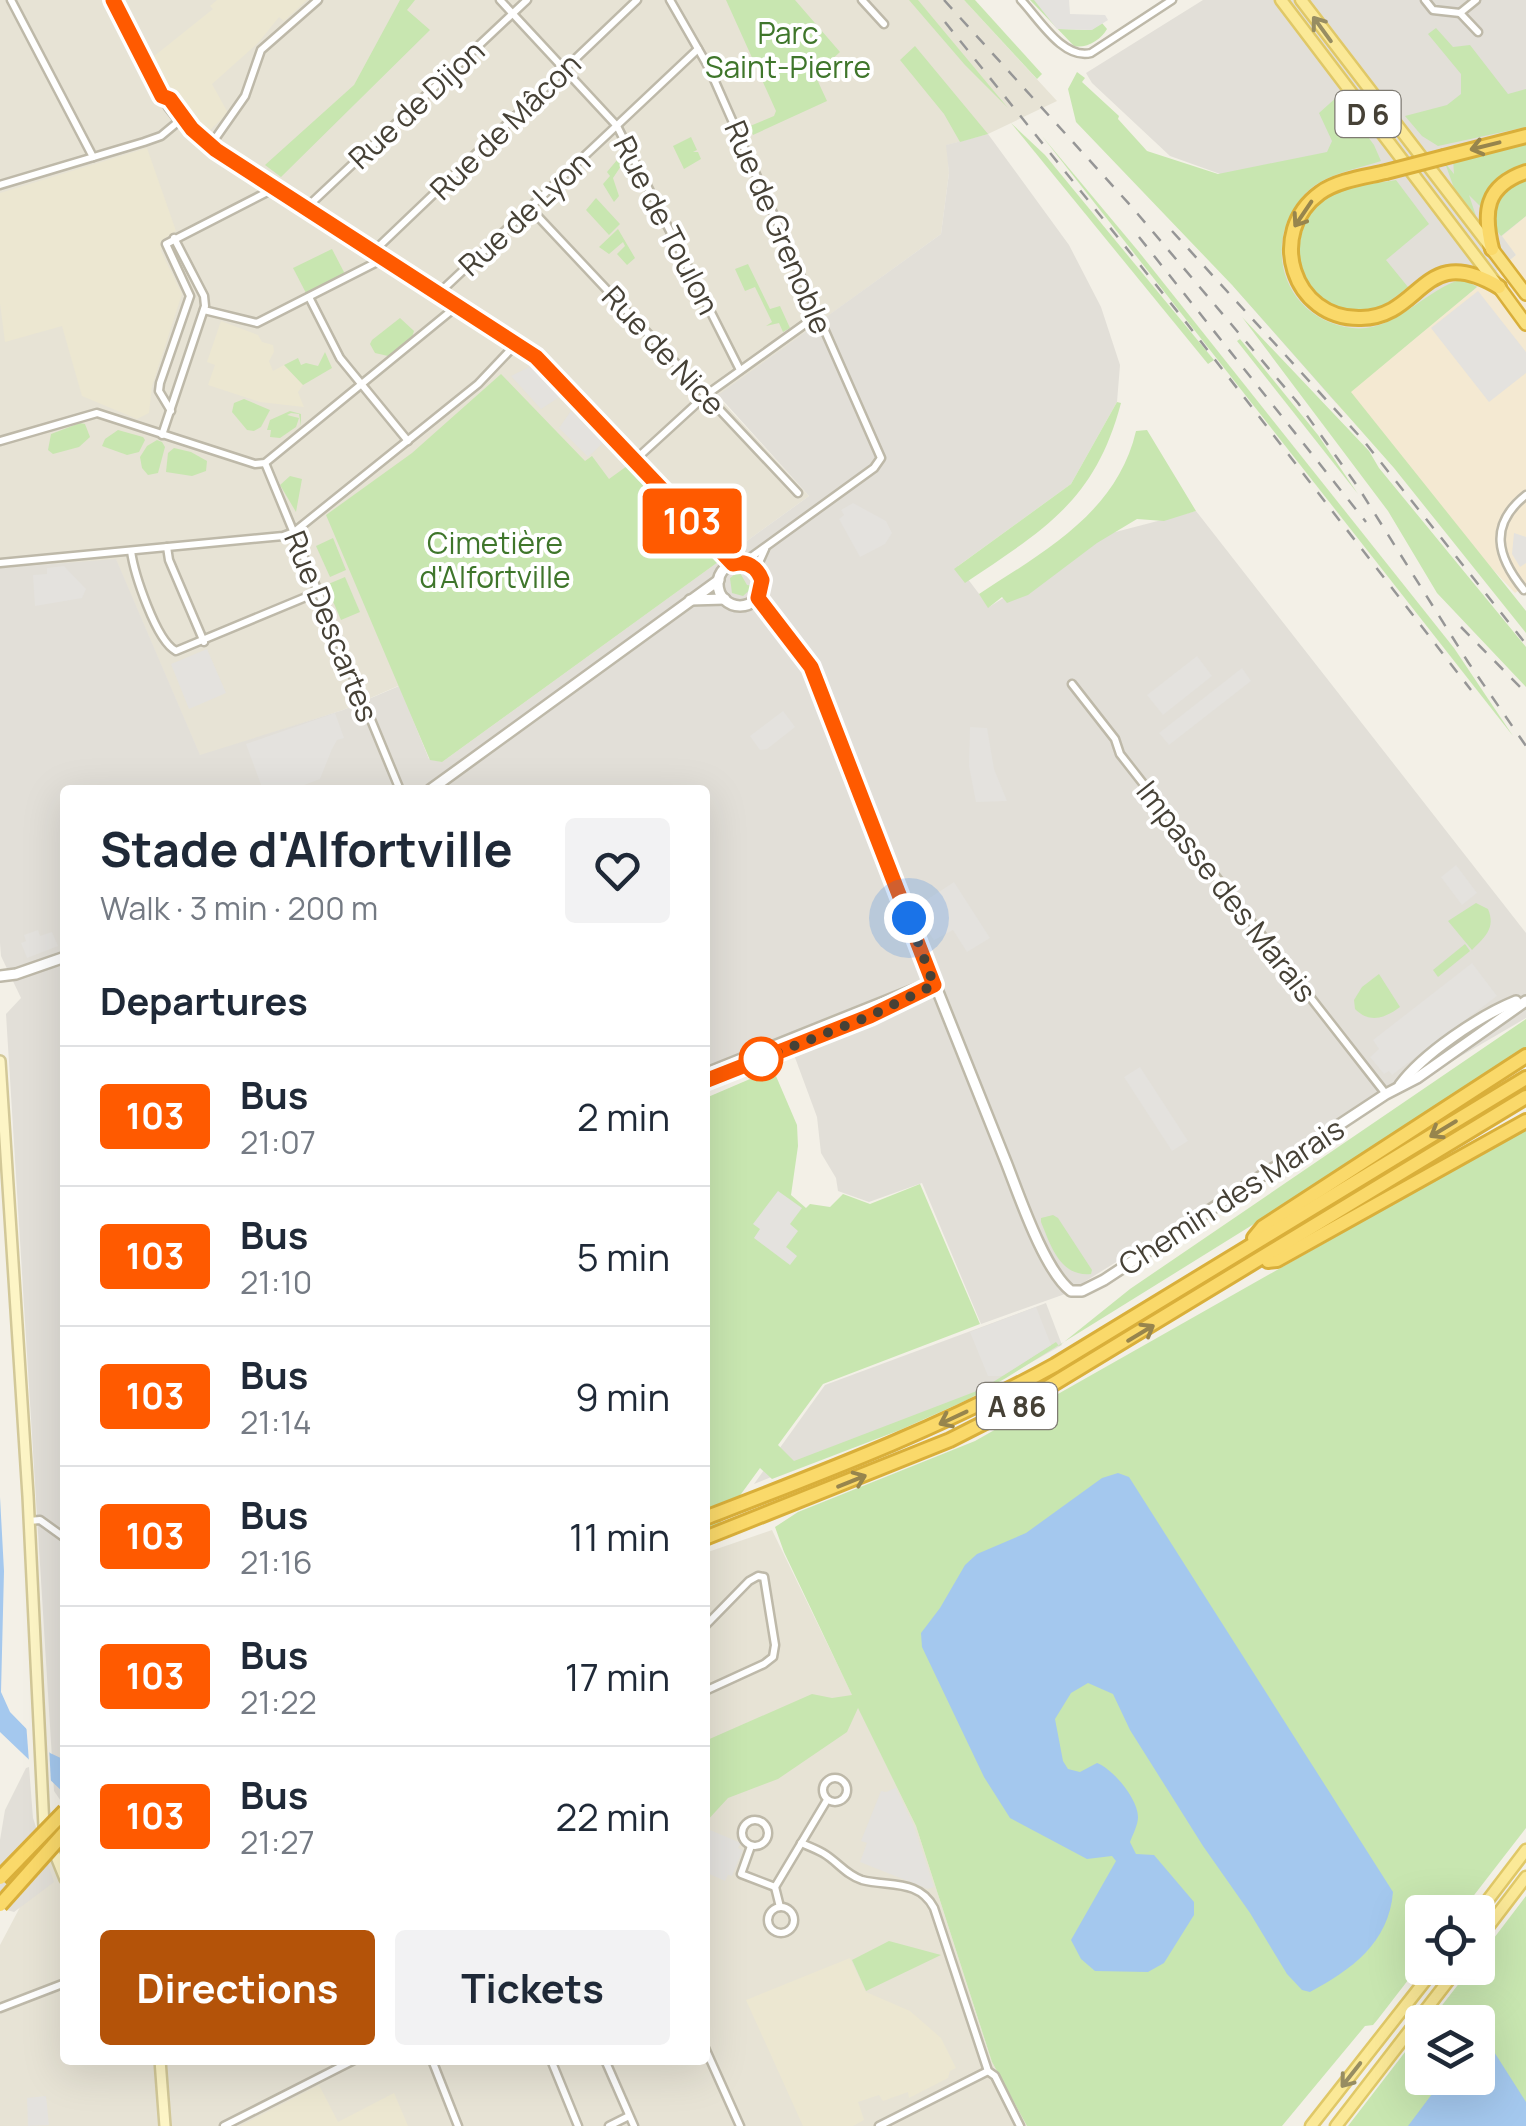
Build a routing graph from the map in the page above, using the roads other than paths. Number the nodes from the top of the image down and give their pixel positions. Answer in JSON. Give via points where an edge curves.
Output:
{"nodes":[{"id":1,"x":10,"y":0,"type":"edge"},
{"id":2,"x":113,"y":0,"type":"edge"},
{"id":3,"x":318,"y":0,"type":"edge"},
{"id":4,"x":500,"y":0,"type":"edge"},
{"id":5,"x":527,"y":0,"type":"edge"},
{"id":6,"x":638,"y":0,"type":"edge"},
{"id":7,"x":670,"y":0,"type":"edge"},
{"id":8,"x":862,"y":0,"type":"edge"},
{"id":9,"x":1021,"y":0,"type":"edge"},
{"id":10,"x":1172,"y":0,"type":"edge"},
{"id":11,"x":1281,"y":0,"type":"edge"},
{"id":12,"x":1300,"y":0,"type":"edge"},
{"id":13,"x":1425,"y":0,"type":"edge"},
{"id":14,"x":1476,"y":0,"type":"edge"},
{"id":15,"x":1460,"y":13,"type":"junction"},
{"id":16,"x":513,"y":14,"type":"junction"},
{"id":17,"x":884,"y":24,"type":"dead end"},
{"id":18,"x":1478,"y":32,"type":"dead end"},
{"id":19,"x":698,"y":48,"type":"junction"},
{"id":20,"x":564,"y":70,"type":"junction"},
{"id":21,"x":180,"y":121,"type":"junction"},
{"id":22,"x":617,"y":126,"type":"junction"},
{"id":23,"x":1526,"y":136,"type":"edge"},
{"id":24,"x":210,"y":146,"type":"junction"},
{"id":25,"x":94,"y":157,"type":"junction"},
{"id":26,"x":1526,"y":172,"type":"edge"},
{"id":27,"x":0,"y":185,"type":"edge"},
{"id":28,"x":276,"y":188,"type":"junction"},
{"id":29,"x":529,"y":207,"type":"junction"},
{"id":30,"x":305,"y":209,"type":"junction"},
{"id":31,"x":174,"y":238,"type":"junction"},
{"id":32,"x":1492,"y":249,"type":"junction"},
{"id":33,"x":376,"y":255,"type":"junction"},
{"id":34,"x":1499,"y":287,"type":"junction"},
{"id":35,"x":438,"y":294,"type":"junction"},
{"id":36,"x":1526,"y":294,"type":"edge"},
{"id":37,"x":309,"y":297,"type":"junction"},
{"id":38,"x":457,"y":306,"type":"junction"},
{"id":39,"x":204,"y":310,"type":"junction"},
{"id":40,"x":819,"y":314,"type":"junction"},
{"id":41,"x":1526,"y":324,"type":"edge"},
{"id":42,"x":516,"y":344,"type":"junction"},
{"id":43,"x":740,"y":370,"type":"junction"},
{"id":44,"x":362,"y":385,"type":"junction"},
{"id":45,"x":706,"y":395,"type":"junction"},
{"id":46,"x":171,"y":411,"type":"junction"},
{"id":47,"x":162,"y":435,"type":"junction"},
{"id":48,"x":0,"y":441,"type":"edge"},
{"id":49,"x":408,"y":441,"type":"junction"},
{"id":50,"x":636,"y":460,"type":"junction"},
{"id":51,"x":265,"y":463,"type":"junction"},
{"id":52,"x":798,"y":493,"type":"dead end"},
{"id":53,"x":1526,"y":495,"type":"edge"},
{"id":54,"x":294,"y":532,"type":"junction"},
{"id":55,"x":167,"y":547,"type":"junction"},
{"id":56,"x":765,"y":548,"type":"junction"},
{"id":57,"x":132,"y":550,"type":"junction"},
{"id":58,"x":0,"y":563,"type":"edge"},
{"id":59,"x":738,"y":563,"type":"junction"},
{"id":60,"x":756,"y":569,"type":"junction"},
{"id":61,"x":719,"y":580,"type":"junction"},
{"id":62,"x":1524,"y":590,"type":"dead end"},
{"id":63,"x":318,"y":592,"type":"junction"},
{"id":64,"x":758,"y":598,"type":"junction"},
{"id":65,"x":690,"y":600,"type":"junction"},
{"id":66,"x":724,"y":600,"type":"junction"},
{"id":67,"x":204,"y":642,"type":"junction"},
{"id":68,"x":1072,"y":684,"type":"dead end"},
{"id":69,"x":398,"y":785,"type":"edge"},
{"id":70,"x":437,"y":785,"type":"edge"},
{"id":71,"x":60,"y":959,"type":"edge"},
{"id":72,"x":0,"y":976,"type":"edge"},
{"id":73,"x":934,"y":985,"type":"junction"},
{"id":74,"x":1526,"y":1000,"type":"edge"},
{"id":75,"x":1526,"y":1056,"type":"edge"},
{"id":76,"x":0,"y":1062,"type":"edge"},
{"id":77,"x":710,"y":1070,"type":"edge"},
{"id":78,"x":1526,"y":1078,"type":"edge"},
{"id":79,"x":710,"y":1080,"type":"edge"},
{"id":80,"x":1386,"y":1094,"type":"junction"},
{"id":81,"x":1526,"y":1097,"type":"edge"},
{"id":82,"x":1526,"y":1121,"type":"edge"},
{"id":83,"x":1246,"y":1248,"type":"junction"},
{"id":84,"x":1256,"y":1263,"type":"junction"},
{"id":85,"x":710,"y":1516,"type":"edge"},
{"id":86,"x":29,"y":1521,"type":"junction"},
{"id":87,"x":60,"y":1534,"type":"edge"},
{"id":88,"x":710,"y":1536,"type":"edge"},
{"id":89,"x":710,"y":1621,"type":"edge"},
{"id":90,"x":710,"y":1689,"type":"edge"},
{"id":91,"x":827,"y":1800,"type":"dead end"},
{"id":92,"x":60,"y":1815,"type":"edge"},
{"id":93,"x":60,"y":1838,"type":"edge"},
{"id":94,"x":800,"y":1843,"type":"junction"},
{"id":95,"x":751,"y":1846,"type":"junction"},
{"id":96,"x":1526,"y":1850,"type":"edge"},
{"id":97,"x":60,"y":1867,"type":"edge"},
{"id":98,"x":1526,"y":1877,"type":"edge"},
{"id":99,"x":0,"y":1878,"type":"edge"},
{"id":100,"x":775,"y":1887,"type":"junction"},
{"id":101,"x":1492,"y":1895,"type":"edge"},
{"id":102,"x":0,"y":1905,"type":"edge"},
{"id":103,"x":780,"y":1907,"type":"junction"},
{"id":104,"x":1495,"y":1918,"type":"edge"},
{"id":105,"x":60,"y":1984,"type":"edge"},
{"id":106,"x":1422,"y":1985,"type":"edge"},
{"id":107,"x":1445,"y":1985,"type":"edge"},
{"id":108,"x":0,"y":2008,"type":"edge"},
{"id":109,"x":710,"y":2059,"type":"edge"},
{"id":110,"x":160,"y":2065,"type":"edge"},
{"id":111,"x":344,"y":2065,"type":"edge"},
{"id":112,"x":434,"y":2065,"type":"edge"},
{"id":113,"x":552,"y":2065,"type":"edge"},
{"id":114,"x":607,"y":2065,"type":"edge"},
{"id":115,"x":988,"y":2071,"type":"junction"},
{"id":116,"x":630,"y":2116,"type":"junction"},
{"id":117,"x":881,"y":2125,"type":"edge"},
{"id":118,"x":165,"y":2126,"type":"edge"},
{"id":119,"x":224,"y":2126,"type":"edge"},
{"id":120,"x":458,"y":2126,"type":"edge"},
{"id":121,"x":578,"y":2126,"type":"edge"},
{"id":122,"x":609,"y":2126,"type":"edge"},
{"id":123,"x":634,"y":2126,"type":"edge"},
{"id":124,"x":740,"y":2126,"type":"edge"},
{"id":125,"x":1020,"y":2126,"type":"edge"},
{"id":126,"x":1311,"y":2126,"type":"edge"},
{"id":127,"x":1336,"y":2126,"type":"edge"}],
"edges":[{"from":1,"to":25,"type":"street"},
{"from":2,"to":21,"type":"street"},
{"from":3,"to":24,"type":"street","via":[[261,50],[242,102]]},
{"from":4,"to":16,"type":"street","name":"Rue de Toulon"},
{"from":5,"to":16,"type":"street","name":"Rue de Dijon"},
{"from":6,"to":20,"type":"street","name":"Rue de Mâcon"},
{"from":7,"to":19,"type":"street","name":"Rue de Grenoble"},
{"from":8,"to":17,"type":"street"},
{"from":9,"to":10,"type":"street","via":[[1069,52],[1081,56]]},
{"from":11,"to":34,"type":"main road","number":"D 6"},
{"from":32,"to":12,"type":"main road","number":"D 6","one_way":true},
{"from":13,"to":15,"type":"street","via":[[1433,10]]},
{"from":14,"to":15,"type":"street"},
{"from":15,"to":18,"type":"street"},
{"from":16,"to":20,"type":"street","name":"Rue de Toulon"},
{"from":16,"to":30,"type":"street","name":"Rue de Dijon"},
{"from":19,"to":22,"type":"street","name":"Rue de Lyon"},
{"from":19,"to":40,"type":"street","name":"Rue de Grenoble"},
{"from":20,"to":22,"type":"street","name":"Rue de Toulon"},
{"from":20,"to":33,"type":"street","name":"Rue de Mâcon"},
{"from":21,"to":24,"type":"street"},
{"from":21,"to":25,"type":"street","via":[[161,136]]},
{"from":22,"to":29,"type":"street","name":"Rue de Lyon"},
{"from":22,"to":43,"type":"street","name":"Rue de Toulon"},
{"from":23,"to":34,"type":"highway","one_way":true,"bridge":true,"via":[[1323,190],[1296,220],[1289,256],[1305,294],[1339,316],[1392,309],[1450,272],[1478,274]]},
{"from":24,"to":28,"type":"street"},
{"from":25,"to":27,"type":"street"},
{"from":26,"to":32,"type":"highway","via":[[1496,190],[1486,211]]},
{"from":28,"to":30,"type":"street"},
{"from":28,"to":31,"type":"street"},
{"from":29,"to":35,"type":"street","name":"Rue de Lyon"},
{"from":29,"to":45,"type":"street","name":"Rue de Nice"},
{"from":30,"to":33,"type":"street"},
{"from":31,"to":39,"type":"street","via":[[204,296]]},
{"from":31,"to":46,"type":"street","via":[[166,249],[190,296],[160,383]]},
{"from":32,"to":36,"type":"highway"},
{"from":33,"to":35,"type":"street"},
{"from":33,"to":37,"type":"street","name":"Rue de Mâcon"},
{"from":34,"to":41,"type":"highway"},
{"from":35,"to":38,"type":"street"},
{"from":37,"to":39,"type":"street","name":"Rue de Mâcon","via":[[252,324]]},
{"from":37,"to":44,"type":"street"},
{"from":38,"to":42,"type":"street"},
{"from":38,"to":44,"type":"street"},
{"from":39,"to":46,"type":"street"},
{"from":40,"to":43,"type":"street"},
{"from":40,"to":56,"type":"street","name":"Rue de Grenoble","via":[[881,458]]},
{"from":42,"to":49,"type":"street"},
{"from":42,"to":50,"type":"street"},
{"from":43,"to":45,"type":"street"},
{"from":44,"to":49,"type":"street"},
{"from":44,"to":51,"type":"street"},
{"from":45,"to":50,"type":"street"},
{"from":45,"to":52,"type":"street","name":"Rue de Nice"},
{"from":46,"to":47,"type":"street"},
{"from":47,"to":48,"type":"street","via":[[96,413]]},
{"from":47,"to":51,"type":"street"},
{"from":49,"to":54,"type":"street"},
{"from":50,"to":59,"type":"street"},
{"from":51,"to":54,"type":"street","name":"Rue Descartes"},
{"from":53,"to":62,"type":"street","via":[[1507,515],[1500,546]]},
{"from":54,"to":55,"type":"street"},
{"from":54,"to":63,"type":"street","name":"Rue Descartes"},
{"from":55,"to":57,"type":"street"},
{"from":55,"to":67,"type":"street"},
{"from":56,"to":59,"type":"street"},
{"from":56,"to":60,"type":"street"},
{"from":57,"to":58,"type":"street"},
{"from":57,"to":67,"type":"street","via":[[166,644],[172,650]]},
{"from":59,"to":60,"type":"street"},
{"from":59,"to":61,"type":"street"},
{"from":60,"to":64,"type":"street","via":[[762,580]]},
{"from":61,"to":65,"type":"street"},
{"from":61,"to":66,"type":"street"},
{"from":63,"to":67,"type":"street"},
{"from":63,"to":69,"type":"street","name":"Rue Descartes"},
{"from":64,"to":66,"type":"street","via":[[742,606]]},
{"from":64,"to":73,"type":"street","via":[[811,667]]},
{"from":65,"to":66,"type":"street"},
{"from":65,"to":70,"type":"street"},
{"from":68,"to":80,"type":"street","name":"Impasse des Marais"},
{"from":71,"to":72,"type":"street"},
{"from":73,"to":77,"type":"street"},
{"from":73,"to":79,"type":"street"},
{"from":73,"to":80,"type":"street","name":"Chemin des Marais","via":[[1028,1216],[1062,1284],[1076,1292]]},
{"from":74,"to":80,"type":"street","name":"Chemin des Marais"},
{"from":75,"to":83,"type":"highway","via":[[1263,1227]]},
{"from":76,"to":86,"type":"main road"},
{"from":78,"to":83,"type":"highway","number":"A 86","one_way":true},
{"from":81,"to":84,"type":"highway","number":"A 86"},
{"from":82,"to":84,"type":"highway","via":[[1276,1260]]},
{"from":83,"to":85,"type":"highway","number":"A 86","one_way":true,"via":[[1002,1394]]},
{"from":88,"to":84,"type":"highway","number":"A 86","one_way":true,"via":[[950,1440]]},
{"from":86,"to":87,"type":"street","via":[[40,1520]]},
{"from":86,"to":97,"type":"main road","via":[[44,1827]]},
{"from":89,"to":90,"type":"street","via":[[750,1581],[764,1577],[773,1656]]},
{"from":91,"to":94,"type":"street"},
{"from":92,"to":99,"type":"highway","bridge":true},
{"from":93,"to":102,"type":"highway","bridge":true},
{"from":94,"to":100,"type":"street"},
{"from":94,"to":115,"type":"street","via":[[862,1880],[927,1896]]},
{"from":95,"to":95,"type":"street","via":[[768,1837],[758,1820],[742,1827]]},
{"from":95,"to":100,"type":"street","via":[[741,1874]]},
{"from":96,"to":101,"type":"main road"},
{"from":98,"to":104,"type":"main road"},
{"from":100,"to":103,"type":"street"},
{"from":103,"to":103,"type":"street","via":[[768,1918],[782,1932],[794,1919]]},
{"from":105,"to":108,"type":"street"},
{"from":106,"to":126,"type":"main road","one_way":true},
{"from":107,"to":127,"type":"main road"},
{"from":109,"to":124,"type":"street"},
{"from":110,"to":118,"type":"main road"},
{"from":111,"to":119,"type":"street"},
{"from":112,"to":120,"type":"street"},
{"from":113,"to":121,"type":"street"},
{"from":114,"to":116,"type":"street"},
{"from":115,"to":117,"type":"street"},
{"from":115,"to":125,"type":"street"},
{"from":116,"to":122,"type":"street"},
{"from":116,"to":123,"type":"street"}]}
